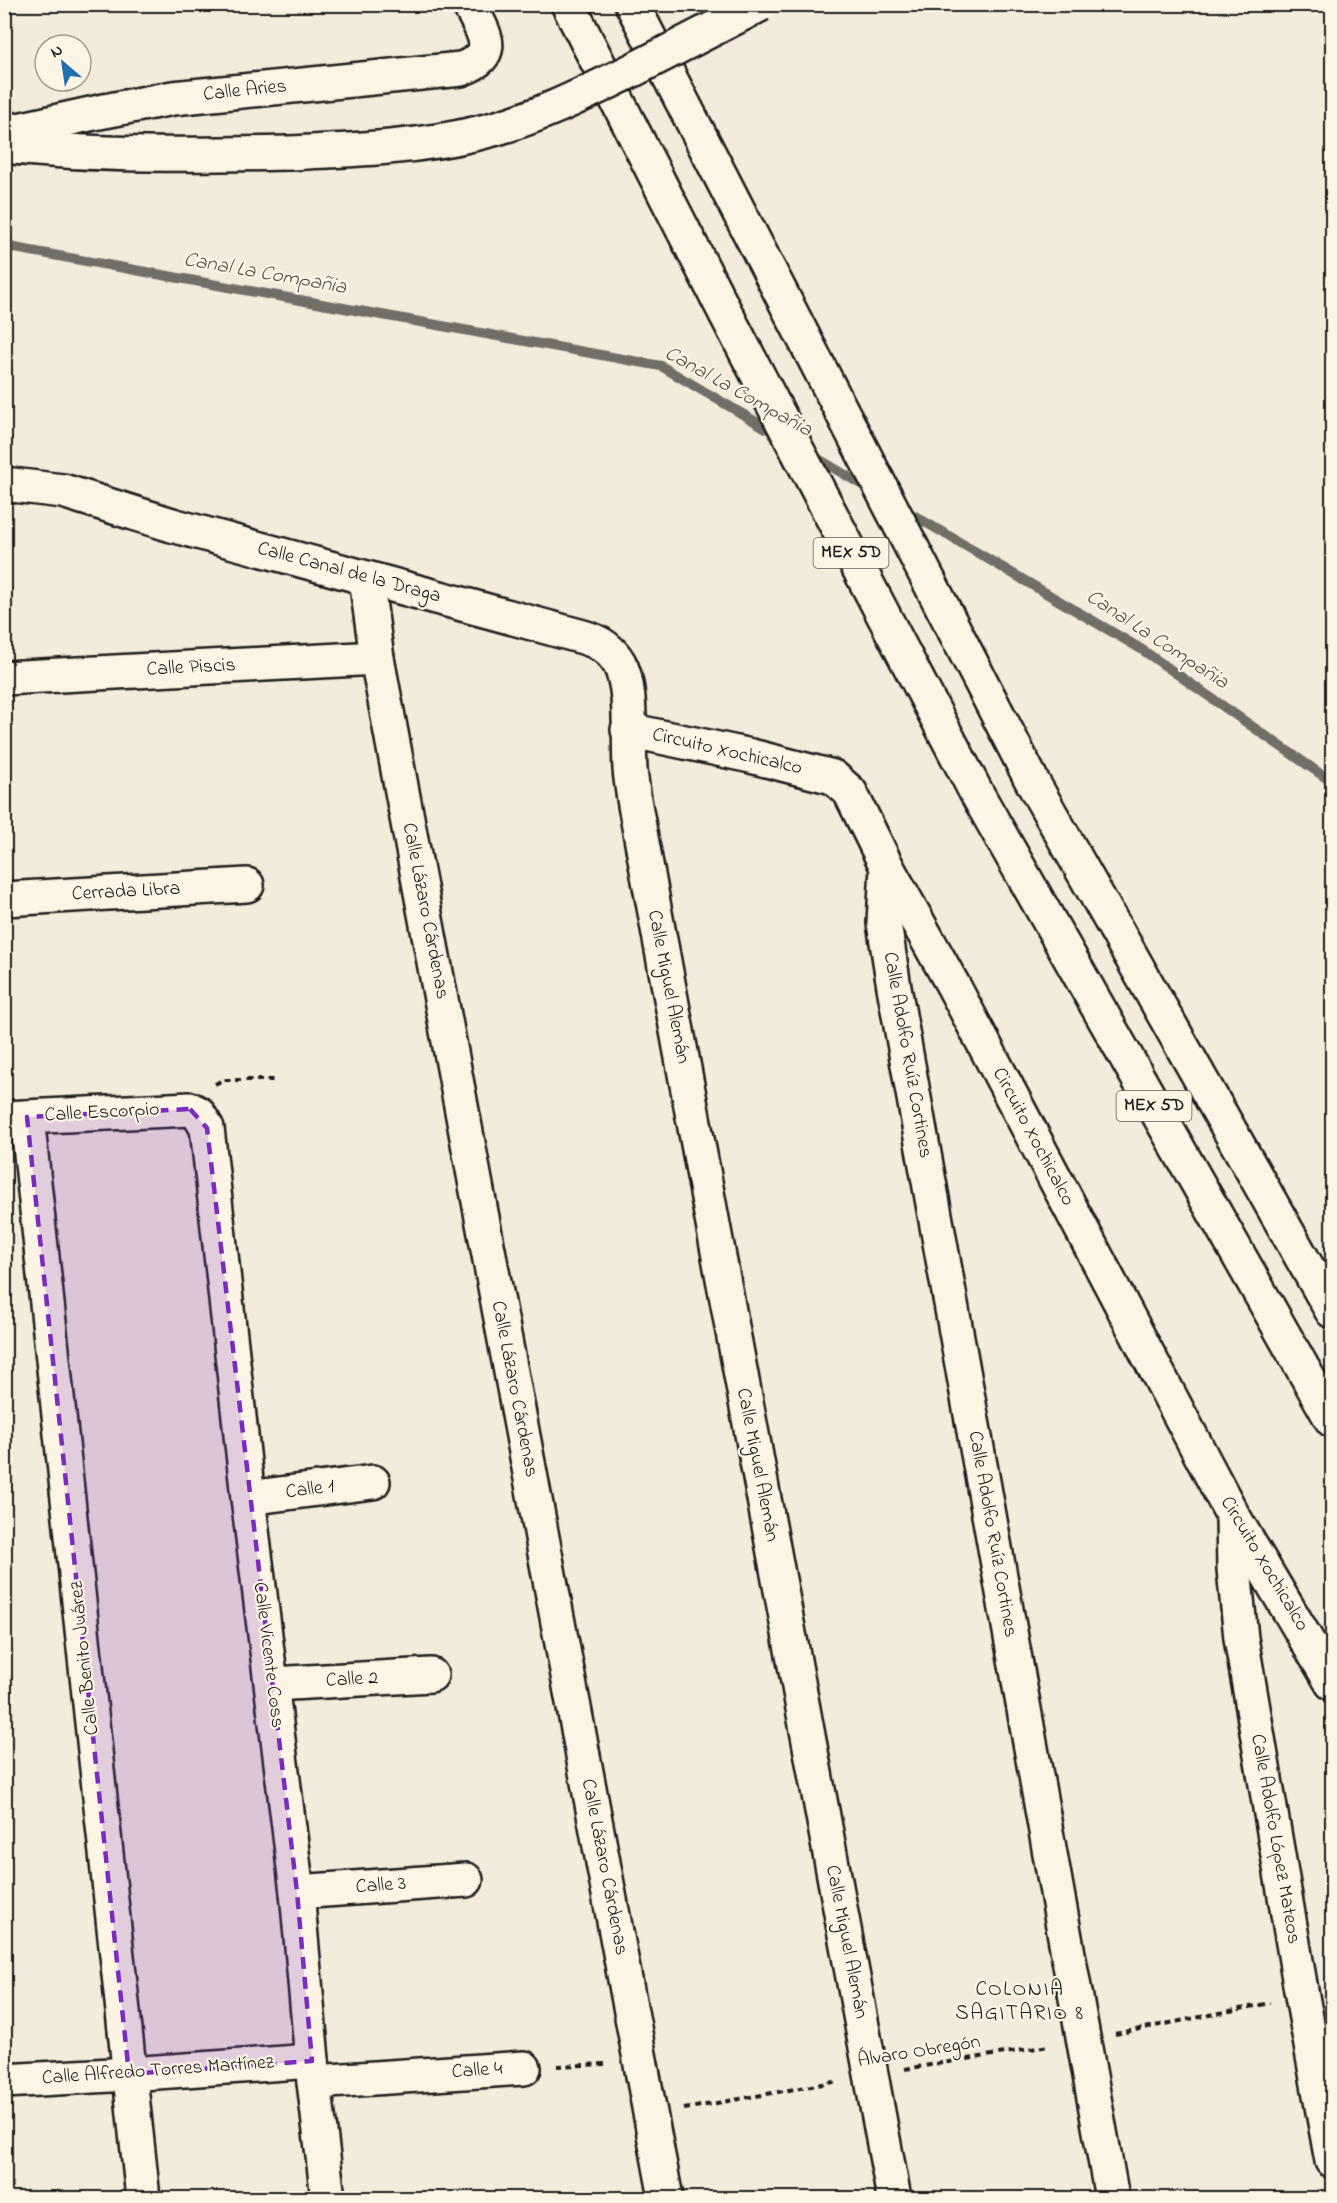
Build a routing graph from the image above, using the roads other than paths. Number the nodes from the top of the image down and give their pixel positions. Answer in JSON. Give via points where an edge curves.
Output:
{"nodes":[{"id":1,"x":468,"y":4,"type":"edge"},
{"id":2,"x":568,"y":4,"type":"edge"},
{"id":3,"x":632,"y":4,"type":"edge"},
{"id":4,"x":761,"y":4,"type":"edge"},
{"id":5,"x":4,"y":133,"type":"edge"},
{"id":6,"x":4,"y":146,"type":"edge"},
{"id":7,"x":4,"y":484,"type":"edge"},
{"id":8,"x":366,"y":579,"type":"junction"},
{"id":9,"x":377,"y":658,"type":"junction"},
{"id":10,"x":4,"y":678,"type":"edge"},
{"id":11,"x":628,"y":730,"type":"junction"},
{"id":12,"x":887,"y":867,"type":"junction"},
{"id":13,"x":247,"y":885,"type":"dead end"},
{"id":14,"x":4,"y":899,"type":"edge"},
{"id":15,"x":198,"y":1113,"type":"joint"},
{"id":16,"x":16,"y":1117,"type":"edge"},
{"id":17,"x":1332,"y":1311,"type":"edge"},
{"id":18,"x":1332,"y":1420,"type":"edge"},
{"id":19,"x":373,"y":1482,"type":"dead end"},
{"id":20,"x":248,"y":1498,"type":"junction"},
{"id":21,"x":1233,"y":1516,"type":"junction"},
{"id":22,"x":431,"y":1675,"type":"dead end"},
{"id":23,"x":1332,"y":1683,"type":"edge"},
{"id":24,"x":273,"y":1684,"type":"junction"},
{"id":25,"x":466,"y":1880,"type":"dead end"},
{"id":26,"x":297,"y":1892,"type":"junction"},
{"id":27,"x":524,"y":2068,"type":"road end"},
{"id":28,"x":313,"y":2071,"type":"junction"},
{"id":29,"x":129,"y":2074,"type":"junction"},
{"id":30,"x":4,"y":2081,"type":"edge"},
{"id":31,"x":1332,"y":2161,"type":"edge"},
{"id":32,"x":143,"y":2199,"type":"edge"},
{"id":33,"x":328,"y":2199,"type":"edge"},
{"id":34,"x":666,"y":2199,"type":"edge"},
{"id":35,"x":894,"y":2199,"type":"edge"},
{"id":36,"x":1112,"y":2199,"type":"edge"}],
"edges":[{"from":1,"to":5,"type":"main road","name":"Calle Aries","via":[[486,46],[476,64],[462,69],[173,98]]},
{"from":2,"to":18,"type":"main road","number":"MEX 5D","via":[[976,792]]},
{"from":3,"to":17,"type":"main road","number":"MEX 5D","via":[[1033,783]]},
{"from":4,"to":6,"type":"main road","bridge":true,"via":[[572,100],[480,133],[435,142],[384,148],[186,155],[62,152]]},
{"from":7,"to":8,"type":"main road","name":"Calle Canal de la Draga","via":[[63,491]]},
{"from":8,"to":9,"type":"main road","name":"Calle Lázaro Cárdenas"},
{"from":8,"to":11,"type":"main road","name":"Calle Canal de la Draga","via":[[595,640],[620,664],[626,682]]},
{"from":9,"to":10,"type":"main road","name":"Calle Piscis"},
{"from":9,"to":34,"type":"main road","name":"Calle Lázaro Cárdenas"},
{"from":11,"to":12,"type":"main road","name":"Circuito Xochicalco","via":[[833,777],[850,792]]},
{"from":11,"to":35,"type":"main road","name":"Calle Miguel Alemán","via":[[637,817]]},
{"from":12,"to":21,"type":"main road","name":"Circuito Xochicalco"},
{"from":12,"to":36,"type":"main road","name":"Calle Adolfo Ruíz Cortines","via":[[884,923],[894,987]]},
{"from":13,"to":14,"type":"main road","name":"Cerrada Libra"},
{"from":15,"to":16,"type":"main road","name":"Calle Escorpio","via":[[183,1109]]},
{"from":15,"to":20,"type":"main road","name":"Calle Vicente Coss","via":[[207,1128]]},
{"from":16,"to":29,"type":"main road","name":"Calle Benito Juárez"},
{"from":19,"to":20,"type":"main road","name":"Calle 1"},
{"from":20,"to":24,"type":"main road","name":"Calle Vicente Coss"},
{"from":21,"to":23,"type":"main road","name":"Circuito Xochicalco"},
{"from":21,"to":31,"type":"main road","name":"Calle Adolfo López Mateos","via":[[1241,1638]]},
{"from":22,"to":24,"type":"main road","name":"Calle 2"},
{"from":24,"to":26,"type":"main road","name":"Calle Vicente Coss"},
{"from":25,"to":26,"type":"main road","name":"Calle 3"},
{"from":26,"to":28,"type":"main road","name":"Calle Vicente Coss"},
{"from":27,"to":28,"type":"main road","name":"Calle 4"},
{"from":28,"to":29,"type":"main road","name":"Calle Alfredo Torres Martínez"},
{"from":28,"to":33,"type":"main road","name":"Calle Vicente Coss"},
{"from":29,"to":30,"type":"main road","name":"Calle Alfredo Torres Martínez"},
{"from":29,"to":32,"type":"main road","name":"Calle Benito Juárez"}]}
